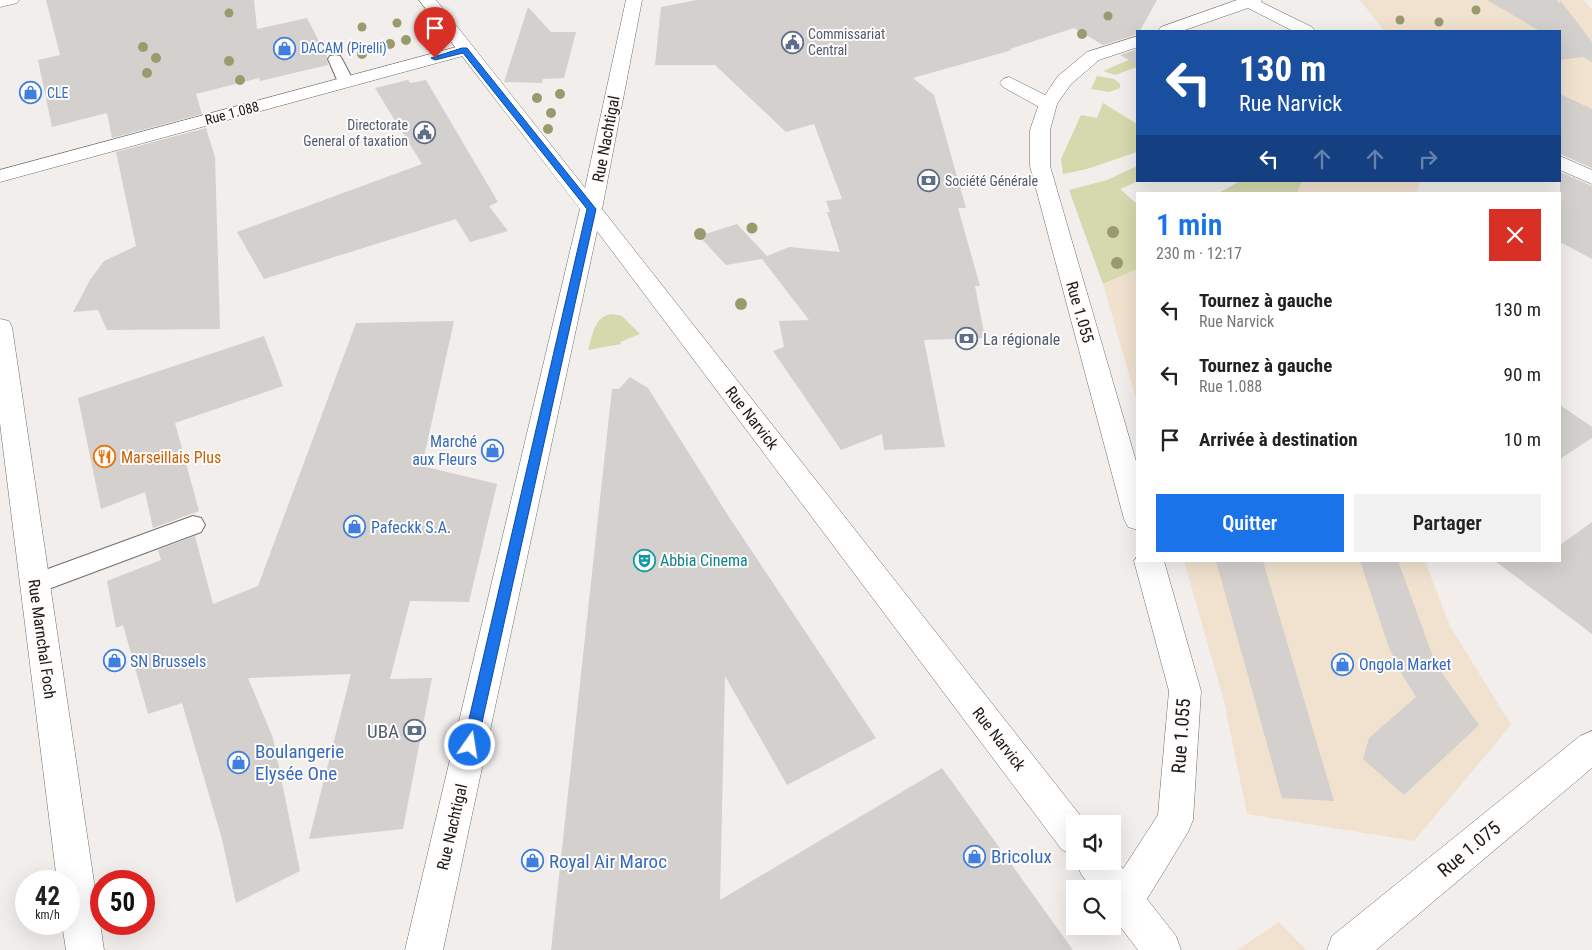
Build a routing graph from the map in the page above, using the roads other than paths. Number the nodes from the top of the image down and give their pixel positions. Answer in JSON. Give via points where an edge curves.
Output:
{"nodes":[{"id":1,"x":11,"y":0,"type":"edge"},
{"id":2,"x":427,"y":0,"type":"edge"},
{"id":3,"x":634,"y":0,"type":"edge"},
{"id":4,"x":1249,"y":1,"type":"edge"},
{"id":5,"x":0,"y":2,"type":"edge"},
{"id":6,"x":1170,"y":30,"type":"edge"},
{"id":7,"x":1304,"y":30,"type":"edge"},
{"id":8,"x":1136,"y":42,"type":"edge"},
{"id":9,"x":464,"y":50,"type":"junction"},
{"id":10,"x":335,"y":59,"type":"dead end"},
{"id":11,"x":346,"y":82,"type":"junction"},
{"id":12,"x":1009,"y":83,"type":"dead end"},
{"id":13,"x":1048,"y":104,"type":"junction"},
{"id":14,"x":1561,"y":162,"type":"edge"},
{"id":15,"x":0,"y":176,"type":"edge"},
{"id":16,"x":1592,"y":178,"type":"edge"},
{"id":17,"x":591,"y":209,"type":"junction"},
{"id":18,"x":0,"y":327,"type":"edge"},
{"id":19,"x":1136,"y":512,"type":"edge"},
{"id":20,"x":193,"y":525,"type":"dead end"},
{"id":21,"x":1149,"y":562,"type":"edge"},
{"id":22,"x":35,"y":584,"type":"junction"},
{"id":23,"x":1592,"y":747,"type":"edge"},
{"id":24,"x":1066,"y":825,"type":"edge"},
{"id":25,"x":1101,"y":870,"type":"edge"},
{"id":26,"x":1124,"y":901,"type":"junction"},
{"id":27,"x":85,"y":950,"type":"edge"},
{"id":28,"x":424,"y":950,"type":"edge"},
{"id":29,"x":1162,"y":950,"type":"edge"},
{"id":30,"x":1346,"y":950,"type":"edge"}],
"edges":[{"from":1,"to":5,"type":"street"},
{"from":2,"to":9,"type":"street","name":"Rue Narvick"},
{"from":3,"to":17,"type":"street","name":"Rue Nachtigal"},
{"from":4,"to":6,"type":"street"},
{"from":4,"to":7,"type":"street"},
{"from":8,"to":13,"type":"street","name":"Rue 1.055","via":[[1093,56],[1064,80]]},
{"from":9,"to":11,"type":"street","name":"Rue 1.088"},
{"from":9,"to":17,"type":"street","name":"Rue Narvick"},
{"from":10,"to":11,"type":"lane"},
{"from":11,"to":15,"type":"street","name":"Rue 1.088"},
{"from":12,"to":13,"type":"street"},
{"from":13,"to":19,"type":"street","name":"Rue 1.055","via":[[1040,130],[1040,166]]},
{"from":14,"to":16,"type":"street"},
{"from":17,"to":24,"type":"street","name":"Rue Narvick"},
{"from":17,"to":28,"type":"street","name":"Rue Nachtigal"},
{"from":18,"to":22,"type":"street","name":"Rue Marnchal Foch"},
{"from":20,"to":22,"type":"lane"},
{"from":21,"to":26,"type":"street","name":"Rue 1.055","via":[[1185,691],[1175,820]]},
{"from":22,"to":27,"type":"street","name":"Rue Marnchal Foch"},
{"from":23,"to":30,"type":"street","name":"Rue 1.075"},
{"from":25,"to":26,"type":"street"},
{"from":26,"to":29,"type":"street"}]}
